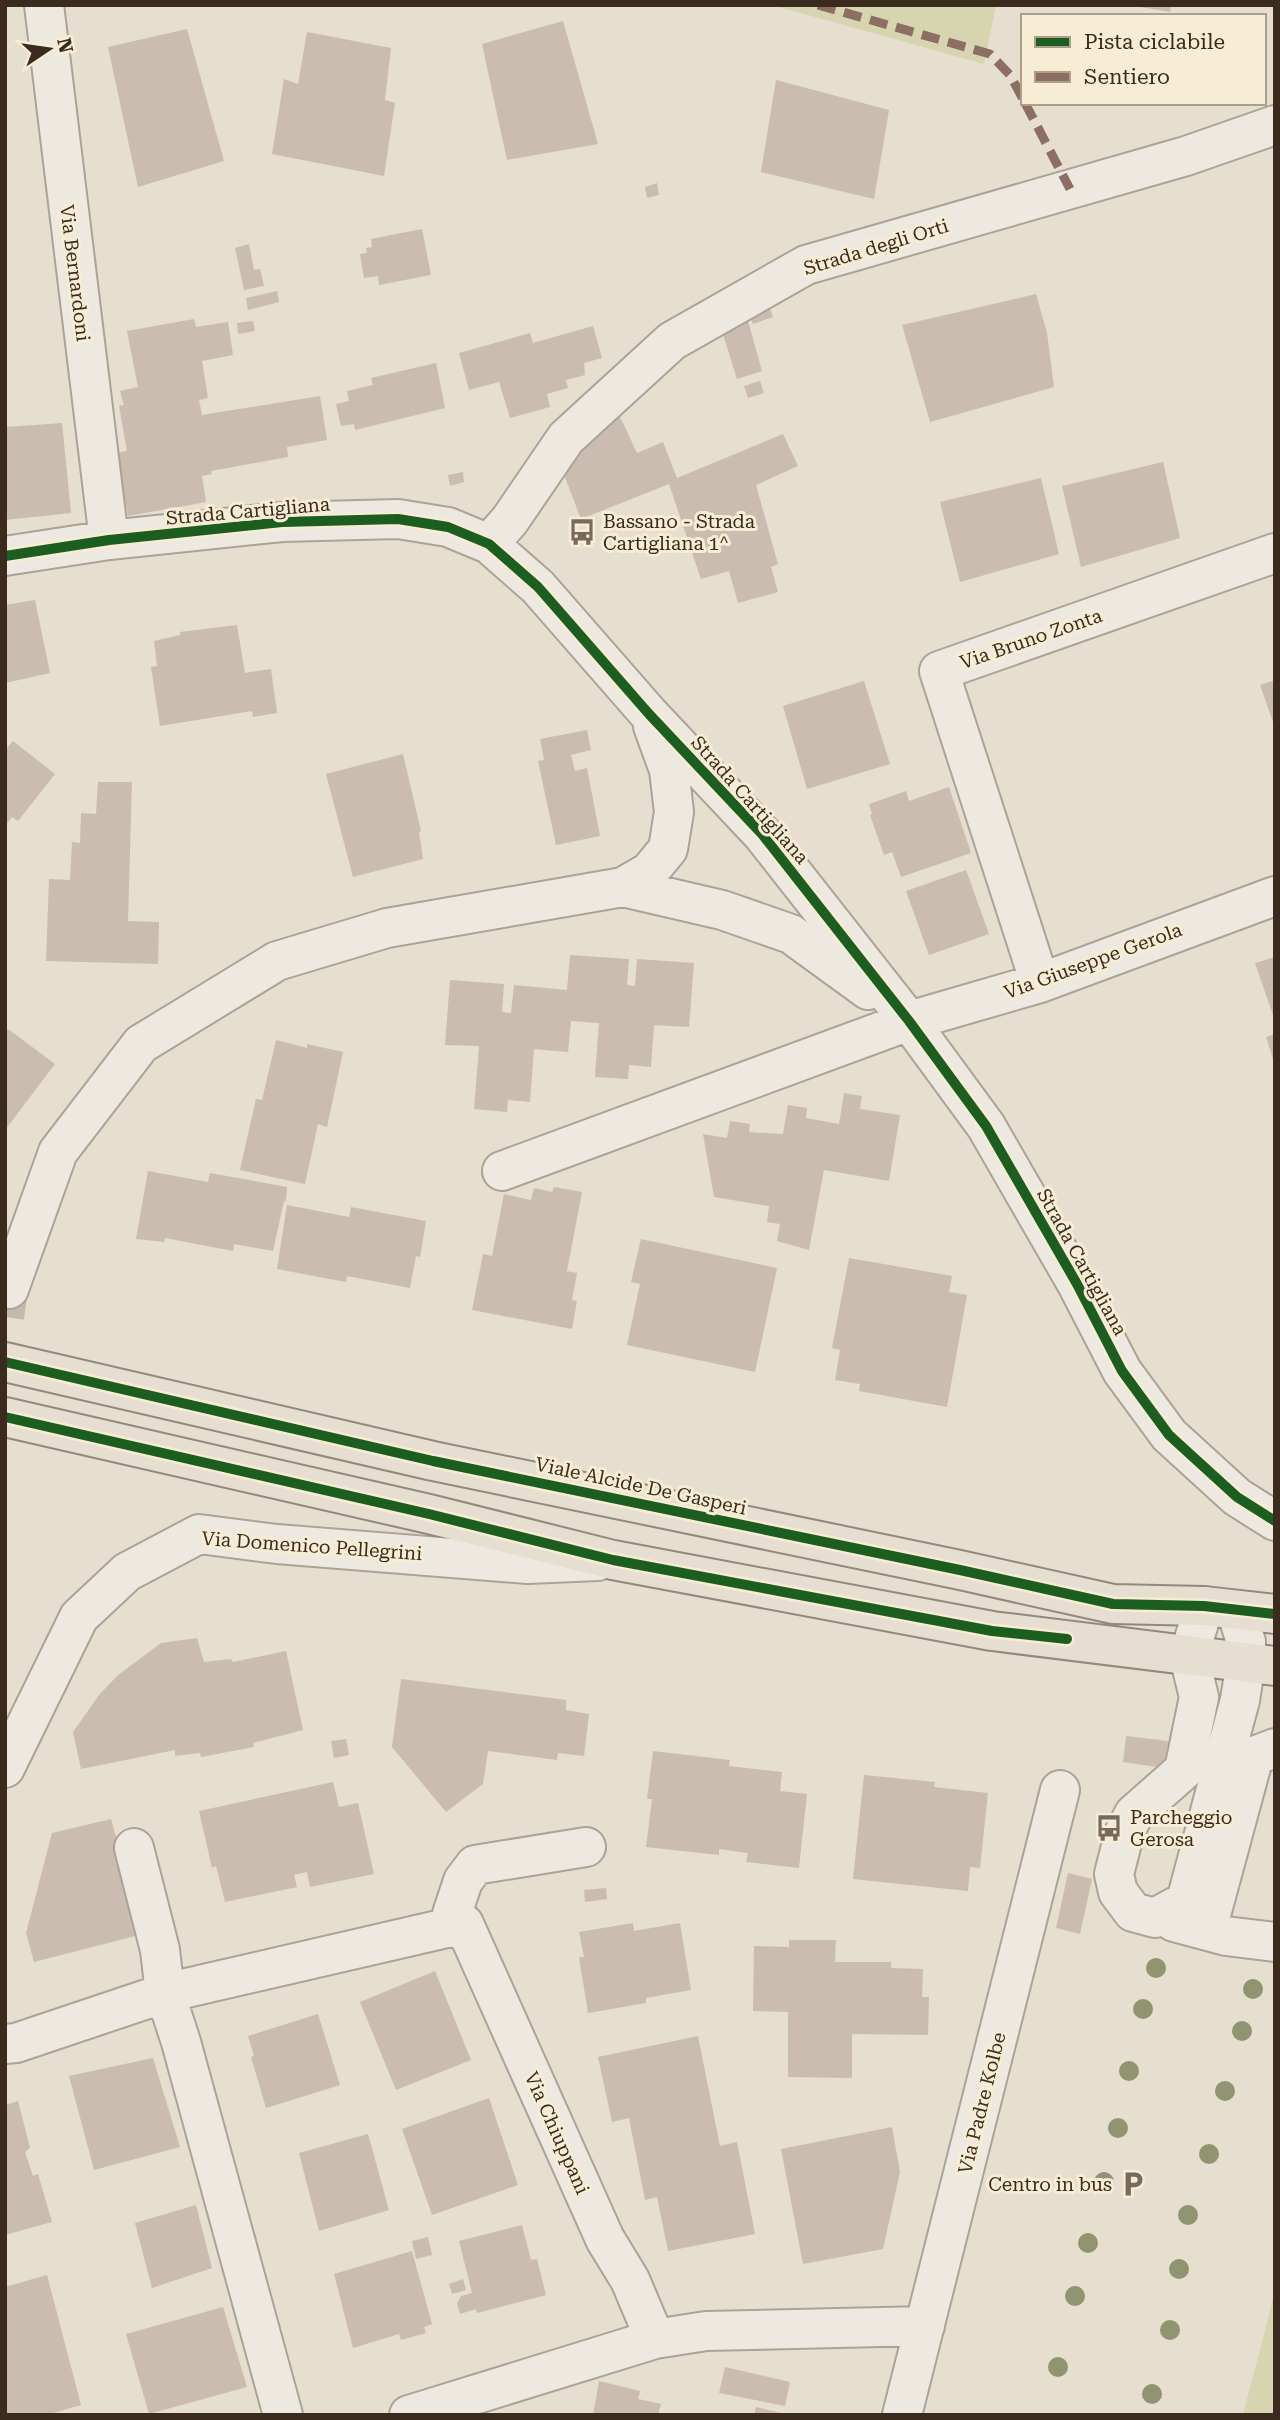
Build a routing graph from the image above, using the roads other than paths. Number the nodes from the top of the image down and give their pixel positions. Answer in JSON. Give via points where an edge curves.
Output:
{"nodes":[{"id":1,"x":44,"y":5,"type":"edge"},
{"id":2,"x":1275,"y":125,"type":"edge"},
{"id":3,"x":109,"y":541,"type":"junction"},
{"id":4,"x":489,"y":544,"type":"junction"},
{"id":5,"x":1275,"y":553,"type":"edge"},
{"id":6,"x":5,"y":556,"type":"edge"},
{"id":7,"x":649,"y":714,"type":"junction"},
{"id":8,"x":622,"y":887,"type":"junction"},
{"id":9,"x":1275,"y":896,"type":"edge"},
{"id":10,"x":1040,"y":983,"type":"junction"},
{"id":11,"x":909,"y":1021,"type":"junction"},
{"id":12,"x":502,"y":1171,"type":"dead end"},
{"id":13,"x":9,"y":1289,"type":"dead end"},
{"id":14,"x":5,"y":1362,"type":"edge"},
{"id":15,"x":5,"y":1418,"type":"edge"},
{"id":16,"x":1275,"y":1521,"type":"edge"},
{"id":17,"x":613,"y":1560,"type":"junction"},
{"id":18,"x":1220,"y":1608,"type":"junction"},
{"id":19,"x":1275,"y":1614,"type":"edge"},
{"id":20,"x":1189,"y":1656,"type":"junction"},
{"id":21,"x":1260,"y":1664,"type":"edge"},
{"id":22,"x":1275,"y":1748,"type":"edge"},
{"id":23,"x":5,"y":1768,"type":"edge"},
{"id":24,"x":1060,"y":1790,"type":"dead end"},
{"id":25,"x":586,"y":1847,"type":"dead end"},
{"id":26,"x":134,"y":1848,"type":"dead end"},
{"id":27,"x":1173,"y":1922,"type":"junction"},
{"id":28,"x":464,"y":1924,"type":"junction"},
{"id":29,"x":1275,"y":1942,"type":"edge"},
{"id":30,"x":165,"y":1993,"type":"junction"},
{"id":31,"x":9,"y":2041,"type":"edge"},
{"id":32,"x":926,"y":2326,"type":"junction"},
{"id":33,"x":655,"y":2339,"type":"junction"},
{"id":34,"x":283,"y":2415,"type":"edge"},
{"id":35,"x":409,"y":2415,"type":"edge"},
{"id":36,"x":902,"y":2415,"type":"edge"}],
"edges":[{"from":1,"to":3,"type":"street","name":"Via Bernardoni"},
{"from":2,"to":4,"type":"street","name":"Strada degli Orti","via":[[1186,156],[806,265],[673,341],[566,438]]},
{"from":3,"to":4,"type":"street","name":"Strada Cartigliana","via":[[282,522],[398,519],[448,527]]},
{"from":3,"to":6,"type":"street","name":"Strada Cartigliana"},
{"from":4,"to":7,"type":"street","name":"Strada Cartigliana","via":[[538,587]]},
{"from":5,"to":10,"type":"street","name":"Via Bruno Zonta","via":[[939,671]]},
{"from":7,"to":8,"type":"street","via":[[668,770],[674,812],[668,849],[649,872]]},
{"from":7,"to":11,"type":"street","name":"Strada Cartigliana","via":[[762,834]]},
{"from":8,"to":11,"type":"street","via":[[722,910],[791,934]]},
{"from":8,"to":13,"type":"street","via":[[387,928],[277,961],[141,1044],[58,1152]]},
{"from":9,"to":10,"type":"street","name":"Via Giuseppe Gerola"},
{"from":10,"to":11,"type":"street","name":"Via Giuseppe Gerola"},
{"from":11,"to":12,"type":"street","name":"Via Giuseppe Gerola"},
{"from":11,"to":16,"type":"street","name":"Strada Cartigliana","via":[[986,1126],[1122,1371],[1169,1435],[1237,1497]]},
{"from":14,"to":18,"type":"main road","name":"Viale Alcide De Gasperi","via":[[433,1461],[1113,1604]]},
{"from":15,"to":17,"type":"main road"},
{"from":17,"to":20,"type":"main road","via":[[992,1631]]},
{"from":17,"to":23,"type":"street","name":"Via Domenico Pellegrini","via":[[528,1564],[198,1534],[127,1572],[79,1617]]},
{"from":18,"to":19,"type":"main road","name":"Viale Alcide De Gasperi"},
{"from":18,"to":20,"type":"street"},
{"from":18,"to":21,"type":"street"},
{"from":20,"to":21,"type":"main road"},
{"from":20,"to":27,"type":"street","via":[[1199,1697],[1184,1770],[1134,1814],[1114,1874],[1118,1892],[1133,1912]]},
{"from":21,"to":27,"type":"street","via":[[1240,1700],[1186,1900]]},
{"from":22,"to":27,"type":"street","via":[[1254,1756],[1212,1911]]},
{"from":24,"to":32,"type":"street","name":"Via Padre Kolbe"},
{"from":25,"to":28,"type":"street","via":[[475,1865],[463,1881],[452,1914]]},
{"from":26,"to":30,"type":"street","via":[[160,1951]]},
{"from":27,"to":29,"type":"street","via":[[1226,1936]]},
{"from":28,"to":30,"type":"street"},
{"from":28,"to":33,"type":"street","name":"Via Chiuppani","via":[[605,2239]]},
{"from":30,"to":31,"type":"street"},
{"from":30,"to":34,"type":"street"},
{"from":32,"to":33,"type":"street","via":[[706,2331]]},
{"from":32,"to":36,"type":"street","name":"Via Padre Kolbe"},
{"from":33,"to":35,"type":"street"}]}
